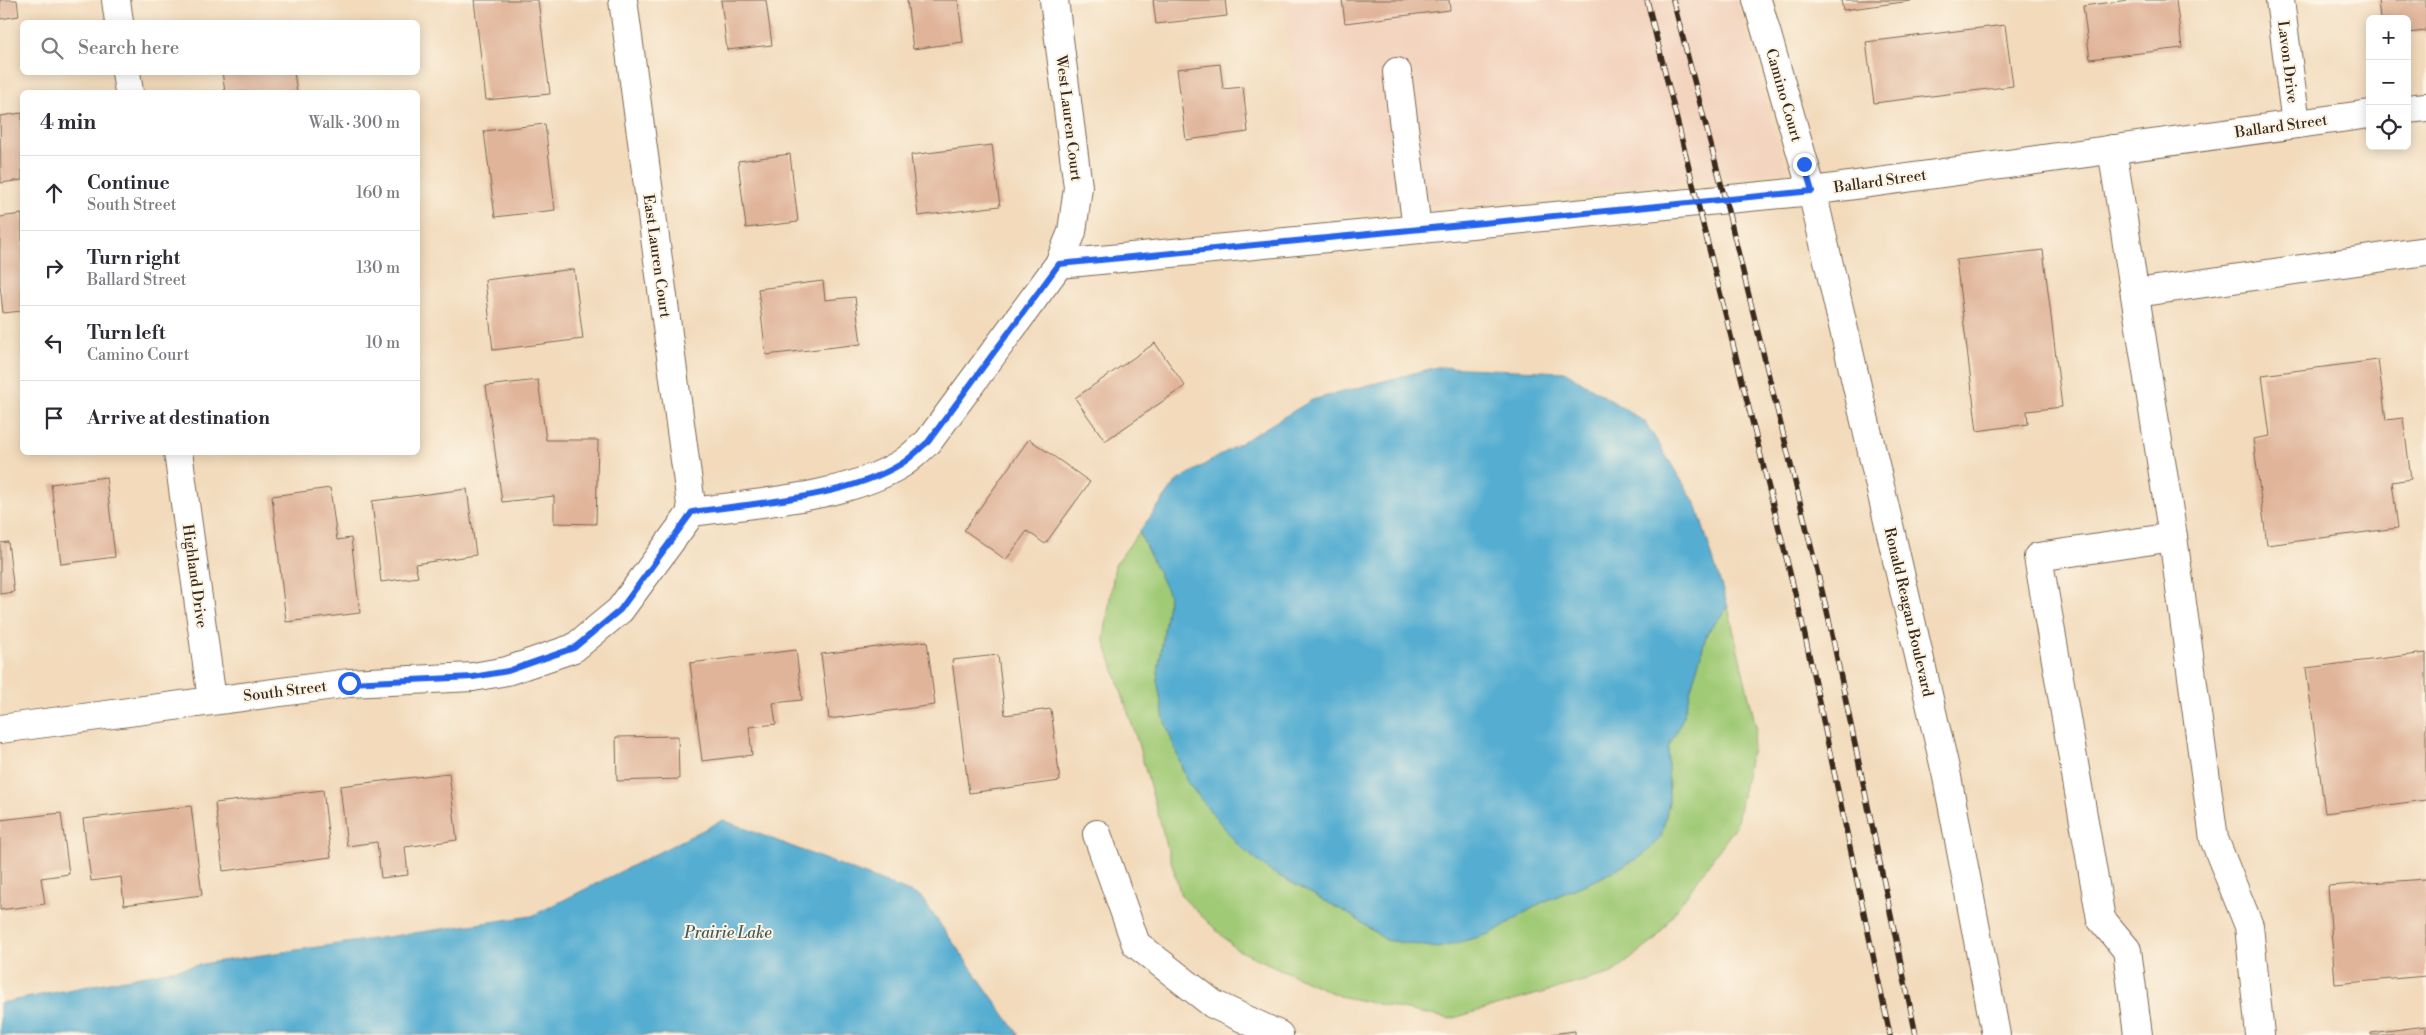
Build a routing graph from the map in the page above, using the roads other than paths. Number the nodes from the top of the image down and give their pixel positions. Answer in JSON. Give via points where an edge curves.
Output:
{"nodes":[{"id":1,"x":116,"y":0,"type":"edge"},
{"id":2,"x":623,"y":0,"type":"edge"},
{"id":3,"x":1054,"y":0,"type":"edge"},
{"id":4,"x":1757,"y":0,"type":"edge"},
{"id":5,"x":2280,"y":0,"type":"edge"},
{"id":6,"x":119,"y":20,"type":"edge"},
{"id":7,"x":1397,"y":72,"type":"dead end"},
{"id":8,"x":126,"y":75,"type":"edge"},
{"id":9,"x":129,"y":90,"type":"edge"},
{"id":10,"x":2426,"y":107,"type":"edge"},
{"id":11,"x":2411,"y":109,"type":"edge"},
{"id":12,"x":2366,"y":115,"type":"edge"},
{"id":13,"x":2296,"y":124,"type":"junction"},
{"id":14,"x":2112,"y":149,"type":"junction"},
{"id":15,"x":1812,"y":191,"type":"junction"},
{"id":16,"x":1417,"y":229,"type":"junction"},
{"id":17,"x":2426,"y":251,"type":"edge"},
{"id":18,"x":1059,"y":264,"type":"junction"},
{"id":19,"x":2136,"y":293,"type":"junction"},
{"id":20,"x":178,"y":455,"type":"edge"},
{"id":21,"x":692,"y":512,"type":"junction"},
{"id":22,"x":2173,"y":537,"type":"junction"},
{"id":23,"x":212,"y":700,"type":"junction"},
{"id":24,"x":0,"y":729,"type":"edge"},
{"id":25,"x":1096,"y":834,"type":"dead end"},
{"id":26,"x":1279,"y":1035,"type":"edge"},
{"id":27,"x":1996,"y":1035,"type":"edge"},
{"id":28,"x":2138,"y":1035,"type":"edge"},
{"id":29,"x":2260,"y":1035,"type":"edge"}],
"edges":[{"from":1,"to":6,"type":"street"},
{"from":2,"to":21,"type":"street","name":"East Lauren Court"},
{"from":3,"to":18,"type":"street","name":"West Lauren Court","via":[[1078,186],[1072,232]]},
{"from":4,"to":15,"type":"street","name":"Camino Court"},
{"from":5,"to":13,"type":"street","name":"Lavon Drive"},
{"from":7,"to":16,"type":"street"},
{"from":8,"to":9,"type":"street"},
{"from":10,"to":11,"type":"street"},
{"from":12,"to":13,"type":"street","name":"Ballard Street"},
{"from":13,"to":14,"type":"street","name":"Ballard Street"},
{"from":14,"to":15,"type":"street","name":"Ballard Street"},
{"from":14,"to":19,"type":"street"},
{"from":15,"to":16,"type":"street","name":"Ballard Street"},
{"from":15,"to":27,"type":"street","name":"Ronald Reagan Boulevard","via":[[1947,777]]},
{"from":16,"to":18,"type":"street","name":"Ballard Street"},
{"from":17,"to":19,"type":"street"},
{"from":18,"to":21,"type":"street","via":[[928,442],[901,464],[862,482],[810,495]]},
{"from":19,"to":22,"type":"street"},
{"from":20,"to":23,"type":"street","name":"Highland Drive"},
{"from":21,"to":23,"type":"street","name":"South Street","via":[[620,610],[574,648],[508,671],[473,677],[349,683]]},
{"from":22,"to":28,"type":"street","via":[[2038,557],[2101,919],[2127,950]]},
{"from":22,"to":29,"type":"street","via":[[2214,839],[2248,926]]},
{"from":23,"to":24,"type":"street","name":"South Street"},
{"from":25,"to":26,"type":"street","via":[[1136,944],[1213,1004]]}]}
